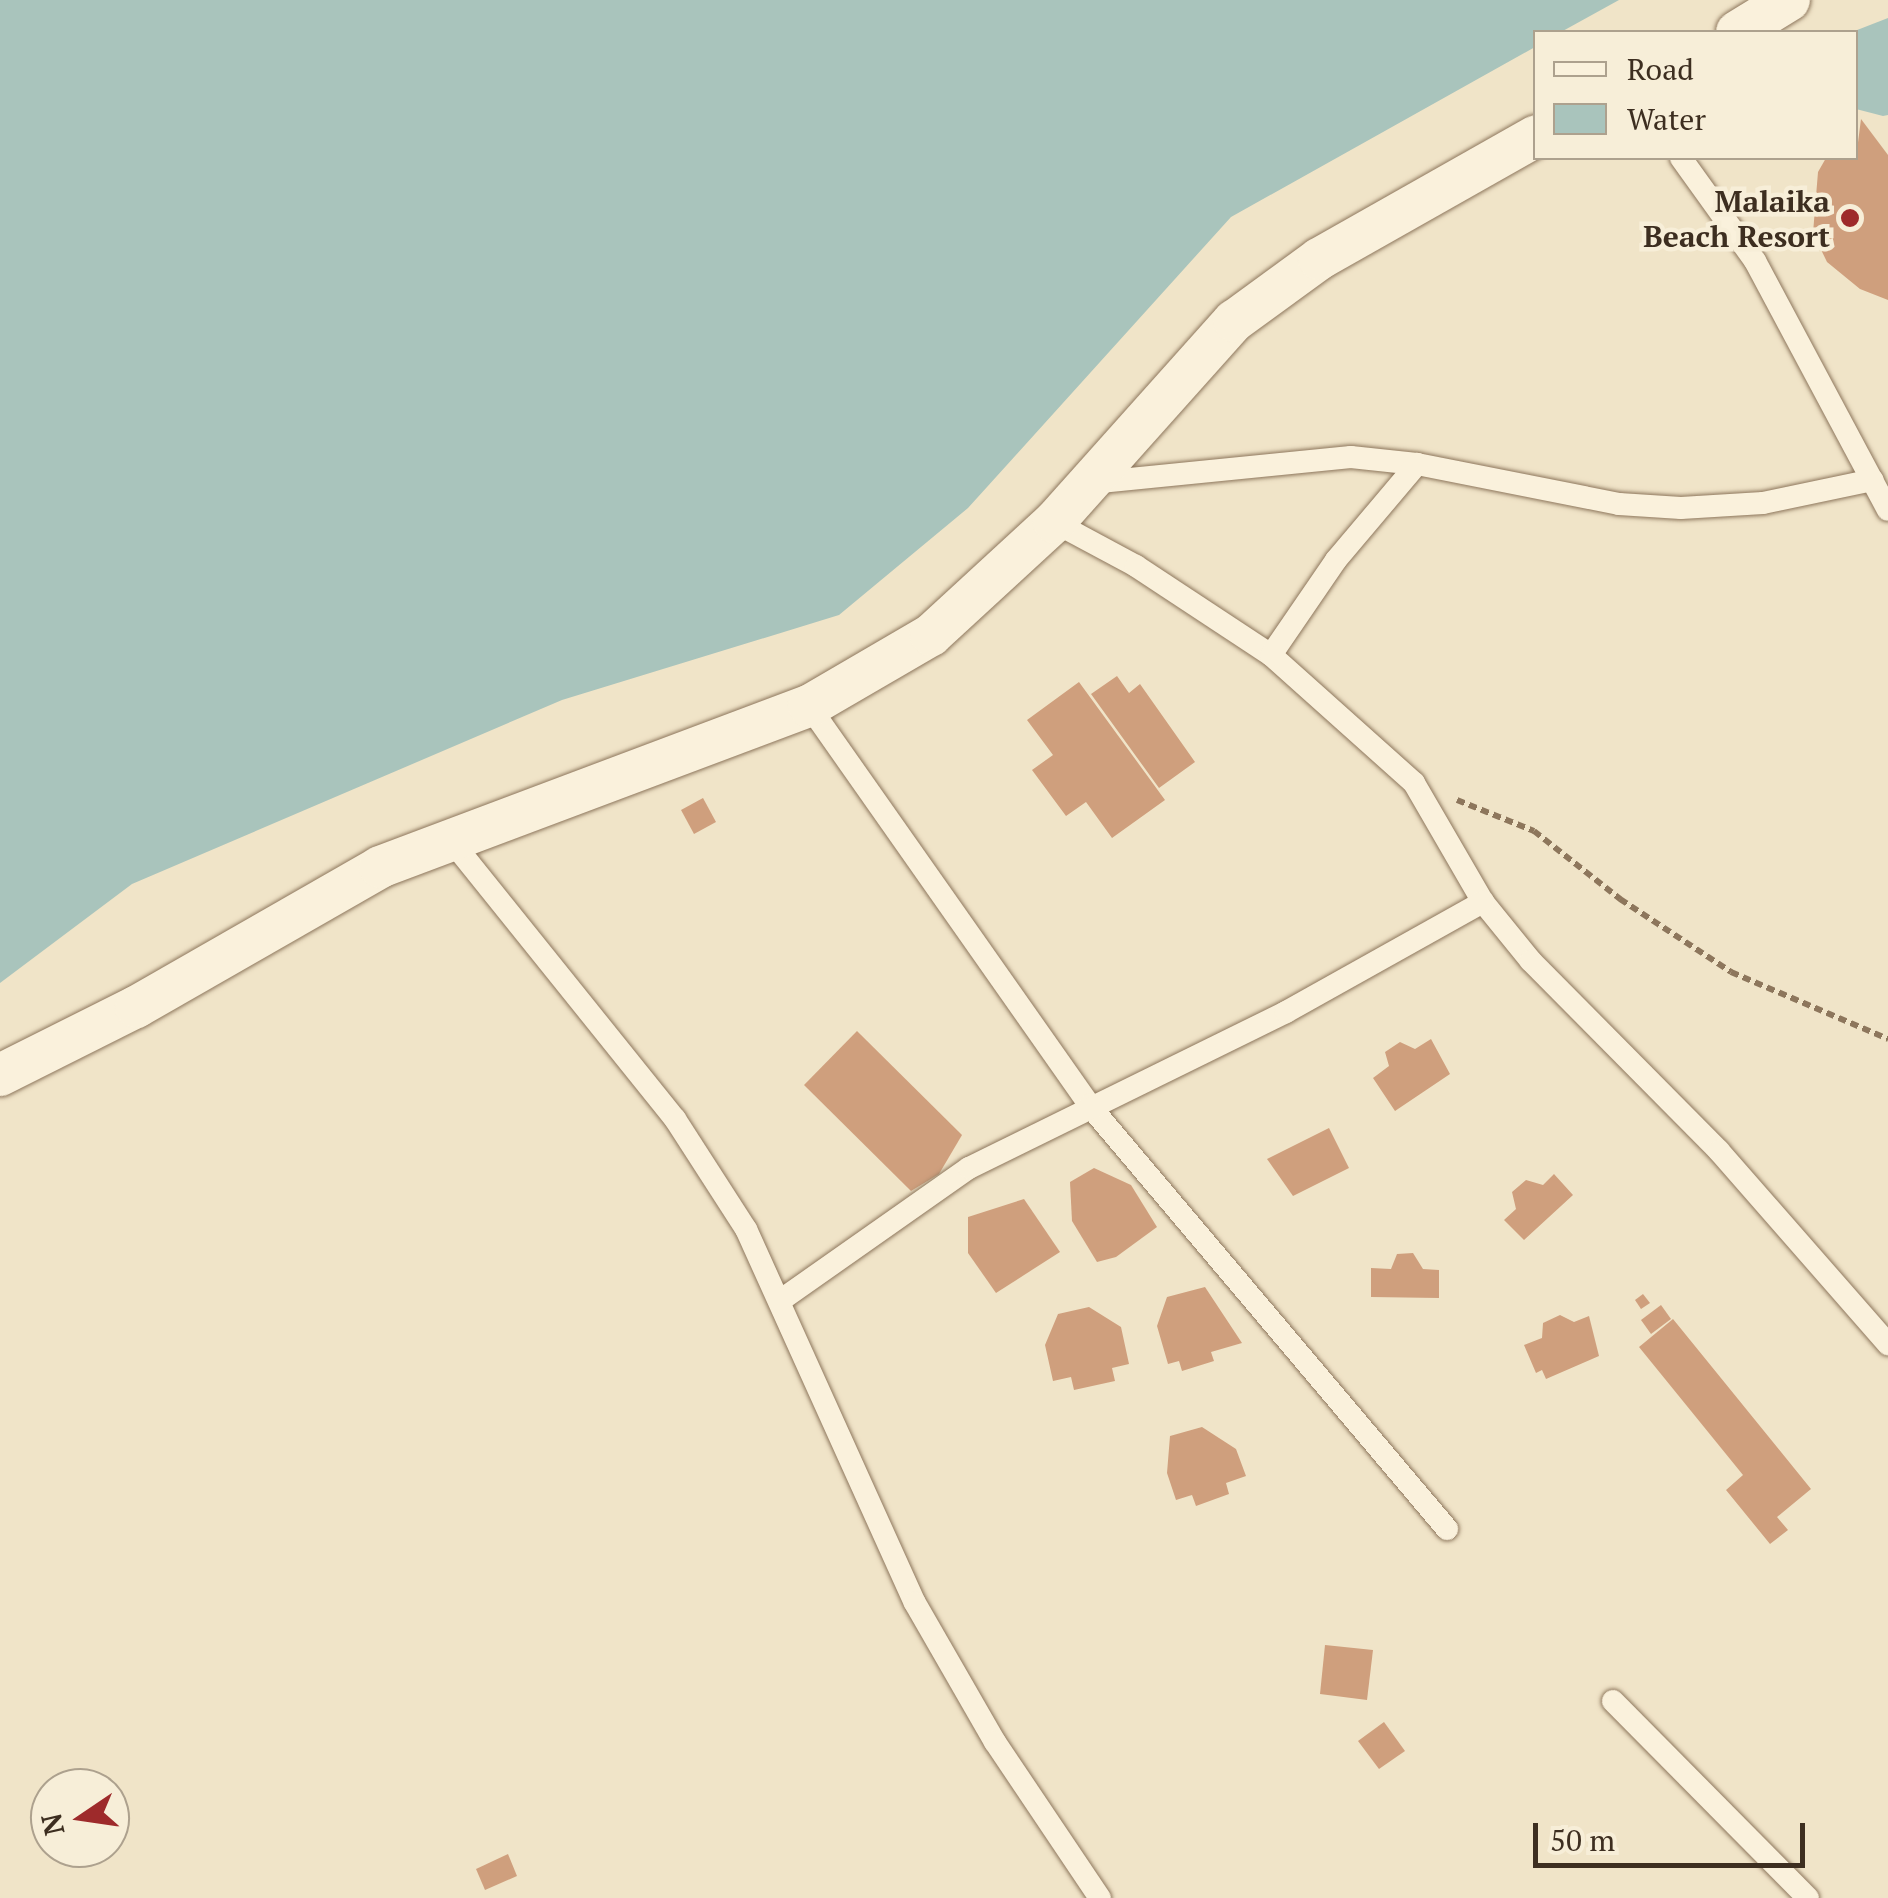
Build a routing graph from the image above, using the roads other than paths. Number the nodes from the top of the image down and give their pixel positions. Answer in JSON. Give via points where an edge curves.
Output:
{"nodes":[{"id":1,"x":1789,"y":0,"type":"edge"},
{"id":2,"x":1741,"y":30,"type":"edge"},
{"id":3,"x":1533,"y":138,"type":"edge"},
{"id":4,"x":1682,"y":160,"type":"edge"},
{"id":5,"x":1417,"y":464,"type":"junction"},
{"id":6,"x":1873,"y":480,"type":"junction"},
{"id":7,"x":1086,"y":483,"type":"junction"},
{"id":8,"x":1888,"y":510,"type":"edge"},
{"id":9,"x":1054,"y":522,"type":"junction"},
{"id":10,"x":1272,"y":655,"type":"junction"},
{"id":11,"x":809,"y":706,"type":"junction"},
{"id":12,"x":448,"y":838,"type":"junction"},
{"id":13,"x":1484,"y":902,"type":"junction"},
{"id":14,"x":0,"y":1075,"type":"edge"},
{"id":15,"x":1090,"y":1106,"type":"junction"},
{"id":16,"x":781,"y":1300,"type":"junction"},
{"id":17,"x":1888,"y":1344,"type":"edge"},
{"id":18,"x":1447,"y":1529,"type":"dead end"},
{"id":19,"x":1612,"y":1700,"type":"dead end"},
{"id":20,"x":1100,"y":1898,"type":"edge"},
{"id":21,"x":1808,"y":1898,"type":"edge"}],
"edges":[{"from":1,"to":2,"type":"street"},
{"from":3,"to":7,"type":"street","via":[[1319,259],[1234,321]]},
{"from":4,"to":6,"type":"lane","via":[[1755,261]]},
{"from":5,"to":6,"type":"lane","via":[[1619,504],[1681,508],[1763,503]]},
{"from":5,"to":7,"type":"lane","via":[[1351,457]]},
{"from":5,"to":10,"type":"lane","via":[[1336,560]]},
{"from":6,"to":8,"type":"lane"},
{"from":7,"to":9,"type":"street"},
{"from":9,"to":10,"type":"lane","via":[[1136,566]]},
{"from":9,"to":11,"type":"street","via":[[931,635]]},
{"from":10,"to":13,"type":"lane","via":[[1414,783]]},
{"from":11,"to":12,"type":"street"},
{"from":11,"to":15,"type":"lane"},
{"from":12,"to":14,"type":"street","via":[[380,867],[136,1007]]},
{"from":12,"to":16,"type":"lane","via":[[675,1119],[746,1230]]},
{"from":13,"to":15,"type":"lane","via":[[1286,1012]]},
{"from":13,"to":17,"type":"lane","via":[[1531,961],[1752,1186]]},
{"from":15,"to":16,"type":"lane","via":[[969,1168]]},
{"from":15,"to":18,"type":"lane"},
{"from":16,"to":20,"type":"lane","via":[[915,1603],[1020,1784]]},
{"from":19,"to":21,"type":"lane"}]}
